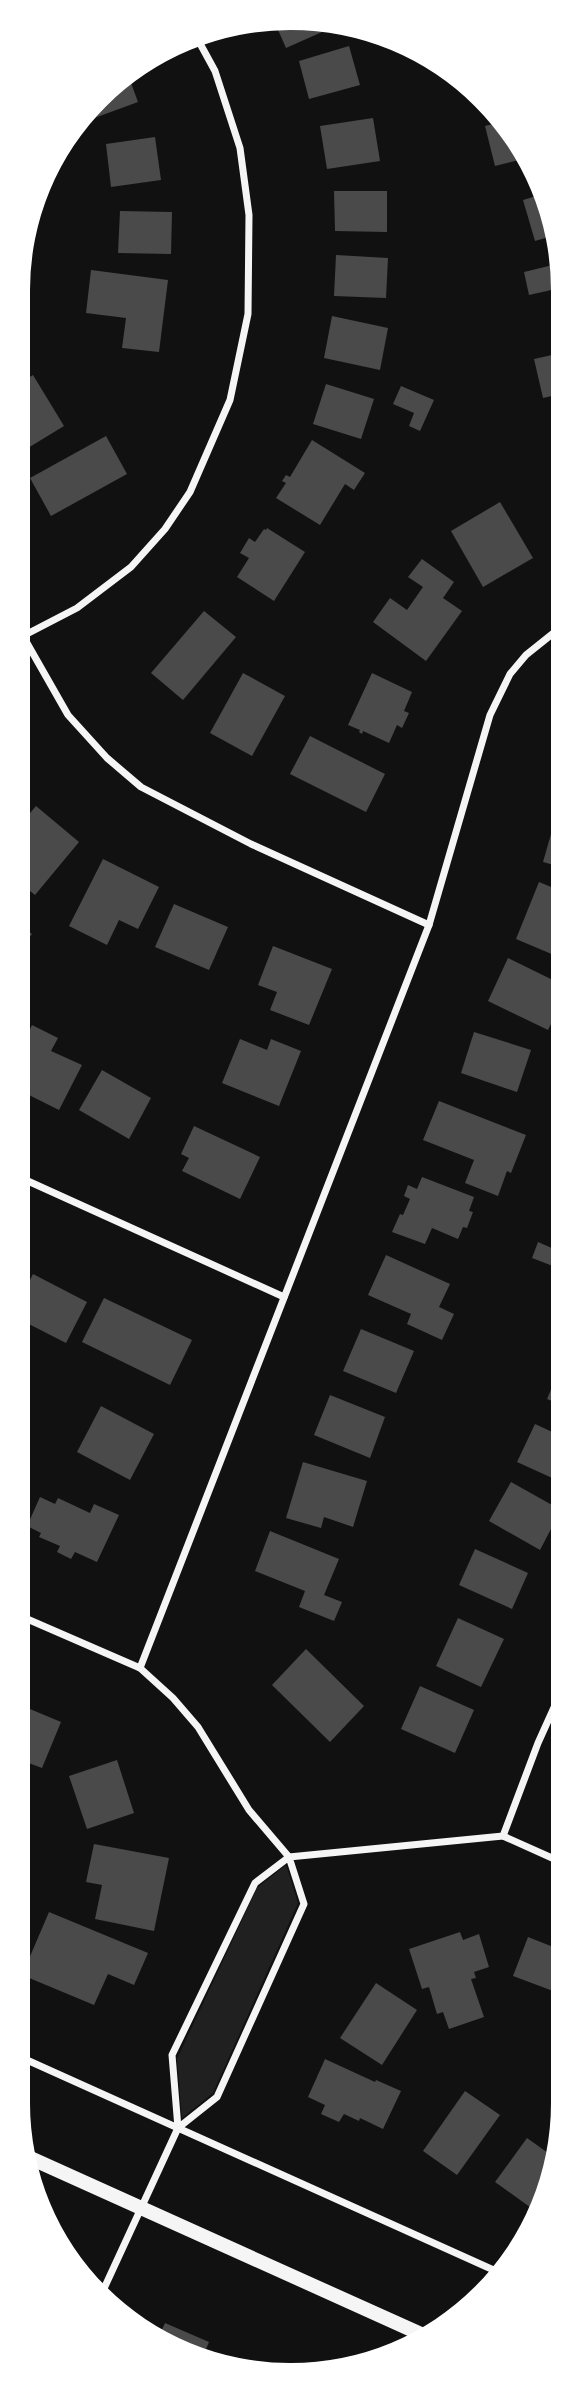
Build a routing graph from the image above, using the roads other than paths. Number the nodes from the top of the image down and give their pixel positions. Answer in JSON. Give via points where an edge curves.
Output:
{"nodes":[{"id":1,"x":201,"y":46,"type":"edge"},
{"id":2,"x":30,"y":629,"type":"edge"},
{"id":3,"x":551,"y":635,"type":"edge"},
{"id":4,"x":30,"y":649,"type":"edge"},
{"id":5,"x":429,"y":925,"type":"junction"},
{"id":6,"x":30,"y":1182,"type":"edge"},
{"id":7,"x":285,"y":1297,"type":"junction"},
{"id":8,"x":30,"y":1620,"type":"edge"},
{"id":9,"x":140,"y":1668,"type":"junction"},
{"id":10,"x":551,"y":1714,"type":"edge"},
{"id":11,"x":503,"y":1836,"type":"junction"},
{"id":12,"x":289,"y":1857,"type":"junction"},
{"id":13,"x":551,"y":1858,"type":"edge"},
{"id":14,"x":30,"y":2061,"type":"edge"},
{"id":15,"x":178,"y":2128,"type":"junction"},
{"id":16,"x":37,"y":2161,"type":"edge"},
{"id":17,"x":141,"y":2207,"type":"junction"},
{"id":18,"x":491,"y":2269,"type":"edge"},
{"id":19,"x":105,"y":2286,"type":"edge"},
{"id":20,"x":414,"y":2332,"type":"edge"}],
"edges":[{"from":1,"to":2,"type":"street","via":[[215,71],[240,148],[249,215],[247,314],[230,400],[190,492],[131,567],[77,608]]},
{"from":3,"to":5,"type":"street","via":[[510,674],[490,715]]},
{"from":4,"to":5,"type":"street","via":[[68,715],[141,787],[251,844]]},
{"from":5,"to":7,"type":"street"},
{"from":6,"to":7,"type":"street"},
{"from":7,"to":9,"type":"street"},
{"from":8,"to":9,"type":"street"},
{"from":9,"to":12,"type":"street","via":[[198,1727],[249,1810]]},
{"from":10,"to":11,"type":"street"},
{"from":11,"to":12,"type":"street"},
{"from":11,"to":13,"type":"street"},
{"from":12,"to":15,"type":"street","via":[[255,1883],[172,2055]]},
{"from":12,"to":15,"type":"street","via":[[304,1904],[217,2097]]},
{"from":14,"to":15,"type":"street"},
{"from":15,"to":17,"type":"street"},
{"from":15,"to":18,"type":"street"},
{"from":16,"to":17,"type":"main road"},
{"from":17,"to":19,"type":"street"},
{"from":17,"to":20,"type":"main road"}]}
